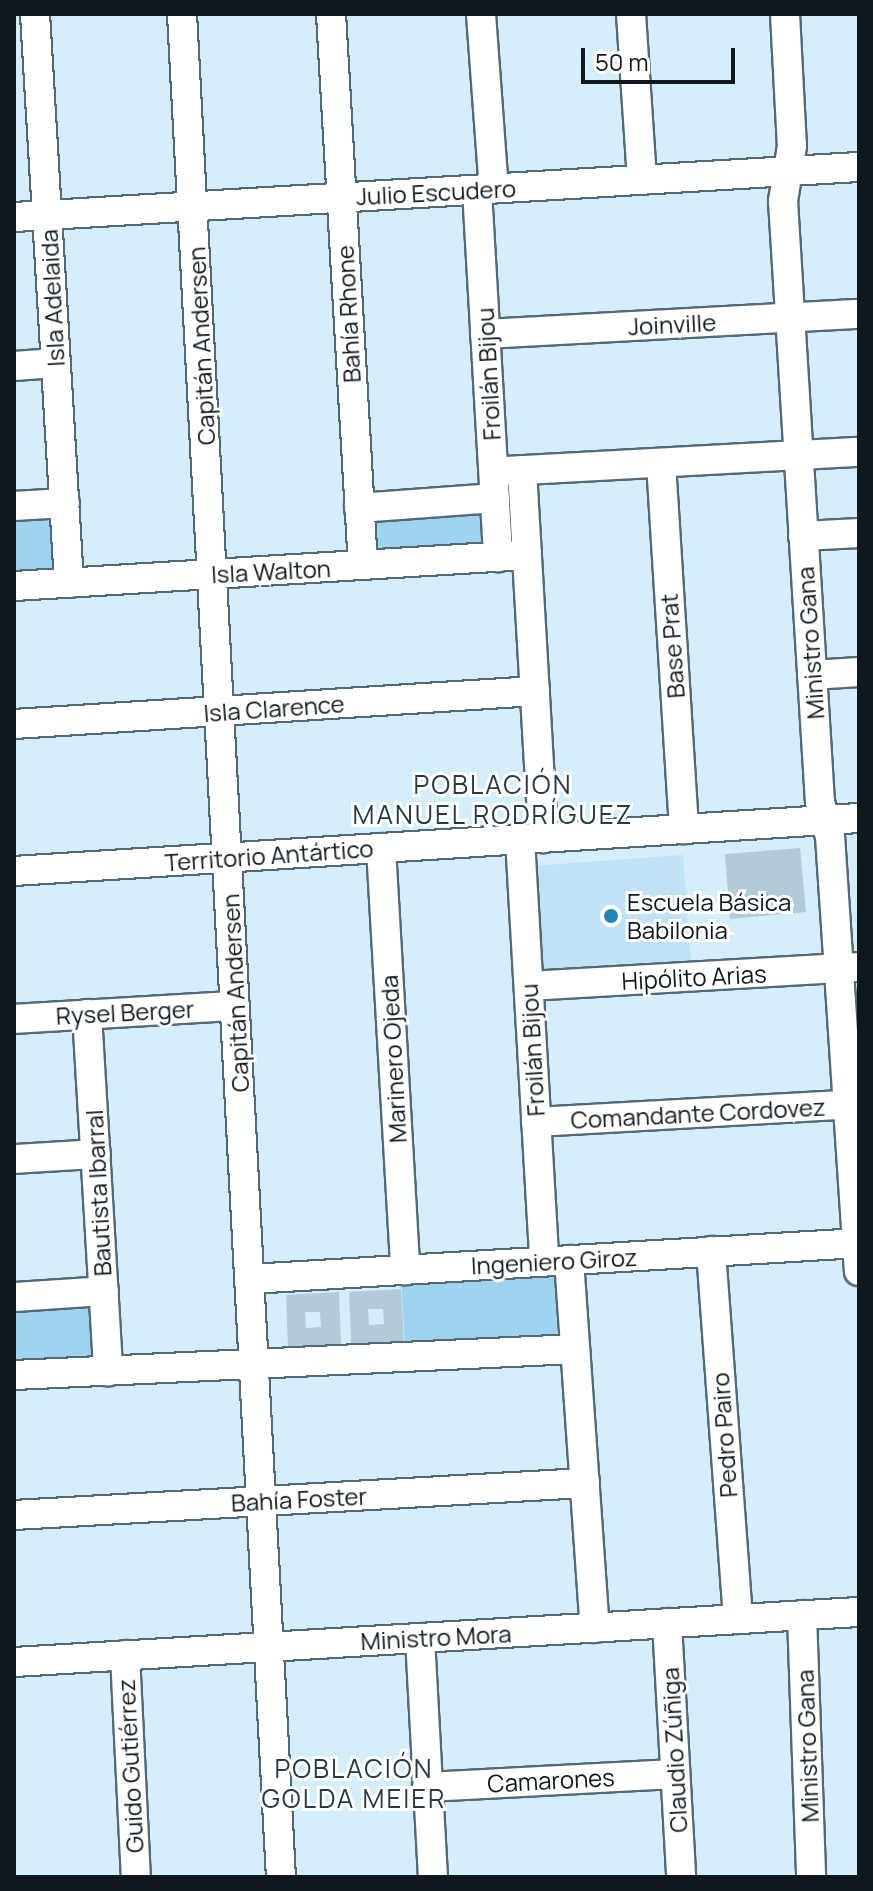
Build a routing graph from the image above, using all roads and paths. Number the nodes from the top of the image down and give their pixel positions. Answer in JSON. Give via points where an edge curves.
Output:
{"nodes":[{"id":1,"x":35,"y":14,"type":"edge"},
{"id":2,"x":182,"y":14,"type":"edge"},
{"id":3,"x":331,"y":14,"type":"edge"},
{"id":4,"x":481,"y":14,"type":"edge"},
{"id":5,"x":631,"y":14,"type":"edge"},
{"id":6,"x":785,"y":14,"type":"edge"},
{"id":7,"x":859,"y":167,"type":"edge"},
{"id":8,"x":787,"y":172,"type":"junction"},
{"id":9,"x":642,"y":180,"type":"junction"},
{"id":10,"x":486,"y":189,"type":"junction"},
{"id":11,"x":342,"y":198,"type":"junction"},
{"id":12,"x":194,"y":207,"type":"junction"},
{"id":13,"x":47,"y":215,"type":"junction"},
{"id":14,"x":14,"y":217,"type":"edge"},
{"id":15,"x":859,"y":314,"type":"edge"},
{"id":16,"x":790,"y":318,"type":"junction"},
{"id":17,"x":485,"y":334,"type":"junction"},
{"id":18,"x":56,"y":363,"type":"junction"},
{"id":19,"x":14,"y":366,"type":"edge"},
{"id":20,"x":859,"y":452,"type":"edge"},
{"id":21,"x":798,"y":455,"type":"junction"},
{"id":22,"x":661,"y":463,"type":"junction"},
{"id":23,"x":522,"y":470,"type":"junction"},
{"id":24,"x":494,"y":485,"type":"junction"},
{"id":25,"x":65,"y":503,"type":"junction"},
{"id":26,"x":14,"y":506,"type":"edge"},
{"id":27,"x":359,"y":508,"type":"junction"},
{"id":28,"x":859,"y":533,"type":"edge"},
{"id":29,"x":803,"y":536,"type":"junction"},
{"id":30,"x":527,"y":555,"type":"junction"},
{"id":31,"x":498,"y":557,"type":"junction"},
{"id":32,"x":363,"y":565,"type":"junction"},
{"id":33,"x":213,"y":574,"type":"junction"},
{"id":34,"x":69,"y":583,"type":"junction"},
{"id":35,"x":14,"y":586,"type":"edge"},
{"id":36,"x":859,"y":672,"type":"edge"},
{"id":37,"x":812,"y":675,"type":"junction"},
{"id":38,"x":535,"y":691,"type":"junction"},
{"id":39,"x":220,"y":711,"type":"junction"},
{"id":40,"x":14,"y":724,"type":"edge"},
{"id":41,"x":859,"y":818,"type":"edge"},
{"id":42,"x":825,"y":820,"type":"junction"},
{"id":43,"x":684,"y":829,"type":"junction"},
{"id":44,"x":532,"y":838,"type":"junction"},
{"id":45,"x":381,"y":848,"type":"junction"},
{"id":46,"x":228,"y":857,"type":"junction"},
{"id":47,"x":14,"y":871,"type":"edge"},
{"id":48,"x":849,"y":968,"type":"edge"},
{"id":49,"x":529,"y":986,"type":"junction"},
{"id":50,"x":235,"y":1006,"type":"junction"},
{"id":51,"x":87,"y":1014,"type":"junction"},
{"id":52,"x":14,"y":1019,"type":"edge"},
{"id":53,"x":853,"y":1104,"type":"edge"},
{"id":54,"x":536,"y":1122,"type":"junction"},
{"id":55,"x":96,"y":1154,"type":"junction"},
{"id":56,"x":14,"y":1159,"type":"edge"},
{"id":57,"x":858,"y":1243,"type":"edge"},
{"id":58,"x":711,"y":1251,"type":"junction"},
{"id":59,"x":557,"y":1261,"type":"junction"},
{"id":60,"x":405,"y":1270,"type":"junction"},
{"id":61,"x":859,"y":1271,"type":"edge"},
{"id":62,"x":250,"y":1279,"type":"junction"},
{"id":63,"x":104,"y":1291,"type":"junction"},
{"id":64,"x":14,"y":1297,"type":"edge"},
{"id":65,"x":575,"y":1349,"type":"junction"},
{"id":66,"x":254,"y":1364,"type":"junction"},
{"id":67,"x":108,"y":1371,"type":"junction"},
{"id":68,"x":14,"y":1375,"type":"edge"},
{"id":69,"x":585,"y":1483,"type":"junction"},
{"id":70,"x":261,"y":1501,"type":"junction"},
{"id":71,"x":14,"y":1515,"type":"edge"},
{"id":72,"x":859,"y":1612,"type":"edge"},
{"id":73,"x":802,"y":1615,"type":"junction"},
{"id":74,"x":738,"y":1619,"type":"junction"},
{"id":75,"x":667,"y":1623,"type":"junction"},
{"id":76,"x":595,"y":1628,"type":"junction"},
{"id":77,"x":420,"y":1638,"type":"junction"},
{"id":78,"x":269,"y":1647,"type":"junction"},
{"id":79,"x":125,"y":1655,"type":"junction"},
{"id":80,"x":14,"y":1662,"type":"edge"},
{"id":81,"x":675,"y":1774,"type":"junction"},
{"id":82,"x":427,"y":1787,"type":"junction"},
{"id":83,"x":136,"y":1877,"type":"edge"},
{"id":84,"x":281,"y":1877,"type":"edge"},
{"id":85,"x":433,"y":1877,"type":"edge"},
{"id":86,"x":681,"y":1877,"type":"edge"},
{"id":87,"x":811,"y":1877,"type":"edge"}],
"edges":[{"from":1,"to":13,"type":"street","name":"Isla Adelaida"},
{"from":2,"to":12,"type":"street","name":"Capitán Andersen"},
{"from":3,"to":11,"type":"street","name":"Bahía Rhone"},
{"from":4,"to":10,"type":"street","name":"Froilán Bijou"},
{"from":5,"to":9,"type":"street"},
{"from":6,"to":8,"type":"street","name":"Ministro Gana","via":[[792,136]]},
{"from":7,"to":8,"type":"street","name":"Julio Escudero"},
{"from":8,"to":9,"type":"street","name":"Julio Escudero"},
{"from":8,"to":16,"type":"street","name":"Ministro Gana","via":[[783,201]]},
{"from":9,"to":10,"type":"street","name":"Julio Escudero"},
{"from":10,"to":11,"type":"street","name":"Julio Escudero"},
{"from":10,"to":17,"type":"street","name":"Froilán Bijou"},
{"from":11,"to":12,"type":"street","name":"Julio Escudero"},
{"from":11,"to":27,"type":"street","name":"Bahía Rhone"},
{"from":12,"to":13,"type":"street","name":"Julio Escudero"},
{"from":12,"to":33,"type":"street","name":"Capitán Andersen"},
{"from":13,"to":14,"type":"street","name":"Julio Escudero"},
{"from":13,"to":18,"type":"street","name":"Isla Adelaida"},
{"from":15,"to":16,"type":"street","name":"Joinville"},
{"from":16,"to":17,"type":"street","name":"Joinville"},
{"from":16,"to":21,"type":"street","name":"Ministro Gana"},
{"from":17,"to":24,"type":"street","name":"Froilán Bijou"},
{"from":18,"to":19,"type":"street"},
{"from":18,"to":25,"type":"street","name":"Isla Adelaida"},
{"from":20,"to":21,"type":"street"},
{"from":21,"to":22,"type":"street"},
{"from":21,"to":29,"type":"street","name":"Ministro Gana"},
{"from":22,"to":23,"type":"street"},
{"from":22,"to":43,"type":"street","name":"Base Prat"},
{"from":23,"to":24,"type":"street"},
{"from":23,"to":30,"type":"street","name":"Froilán Bijou"},
{"from":24,"to":27,"type":"street"},
{"from":24,"to":31,"type":"street","name":"Froilán Bijou"},
{"from":25,"to":26,"type":"street"},
{"from":25,"to":34,"type":"street","name":"Isla Adelaida"},
{"from":27,"to":32,"type":"street","name":"Bahía Rhone"},
{"from":28,"to":29,"type":"street"},
{"from":29,"to":37,"type":"street","name":"Ministro Gana"},
{"from":30,"to":31,"type":"street","name":"Isla Walton"},
{"from":30,"to":38,"type":"street","name":"Froilán Bijou"},
{"from":31,"to":32,"type":"street","name":"Isla Walton"},
{"from":32,"to":33,"type":"street","name":"Isla Walton"},
{"from":33,"to":34,"type":"street","name":"Isla Walton"},
{"from":33,"to":39,"type":"street","name":"Capitán Andersen"},
{"from":34,"to":35,"type":"street","name":"Isla Walton"},
{"from":36,"to":37,"type":"street"},
{"from":37,"to":42,"type":"street","name":"Ministro Gana"},
{"from":38,"to":39,"type":"street","name":"Isla Clarence"},
{"from":38,"to":44,"type":"street","name":"Froilán Bijou"},
{"from":39,"to":40,"type":"street","name":"Isla Clarence"},
{"from":39,"to":46,"type":"street","name":"Capitán Andersen"},
{"from":41,"to":42,"type":"street","name":"Territorio Antártico"},
{"from":42,"to":43,"type":"street","name":"Territorio Antártico"},
{"from":42,"to":48,"type":"street","name":"Ministro Gana"},
{"from":43,"to":44,"type":"street","name":"Territorio Antártico"},
{"from":44,"to":45,"type":"street","name":"Territorio Antártico"},
{"from":44,"to":49,"type":"street","name":"Froilán Bijou"},
{"from":45,"to":46,"type":"street","name":"Territorio Antártico"},
{"from":45,"to":60,"type":"street","name":"Marinero Ojeda"},
{"from":46,"to":47,"type":"street","name":"Territorio Antártico"},
{"from":46,"to":50,"type":"street","name":"Capitán Andersen"},
{"from":48,"to":49,"type":"street","name":"Hipólito Arias"},
{"from":48,"to":53,"type":"street","name":"Ministro Gana"},
{"from":49,"to":54,"type":"street","name":"Froilán Bijou"},
{"from":50,"to":51,"type":"street","name":"Rysel Berger"},
{"from":50,"to":62,"type":"street","name":"Capitán Andersen"},
{"from":51,"to":52,"type":"street","name":"Rysel Berger"},
{"from":51,"to":55,"type":"street","name":"Bautista Ibarral"},
{"from":53,"to":54,"type":"street","name":"Comandante Cordovez"},
{"from":53,"to":57,"type":"street","name":"Ministro Gana"},
{"from":54,"to":59,"type":"street","name":"Froilán Bijou"},
{"from":55,"to":56,"type":"street"},
{"from":55,"to":63,"type":"street","name":"Bautista Ibarral"},
{"from":57,"to":58,"type":"street","name":"Ingeniero Giroz"},
{"from":57,"to":61,"type":"street","name":"Ministro Gana"},
{"from":58,"to":59,"type":"street","name":"Ingeniero Giroz"},
{"from":58,"to":74,"type":"street","name":"Pedro Pairo"},
{"from":59,"to":60,"type":"street","name":"Ingeniero Giroz"},
{"from":59,"to":65,"type":"street","name":"Froilán Bijou"},
{"from":60,"to":62,"type":"street","name":"Ingeniero Giroz"},
{"from":62,"to":66,"type":"street","name":"Capitán Andersen"},
{"from":63,"to":64,"type":"street"},
{"from":63,"to":67,"type":"street","name":"Bautista Ibarral"},
{"from":65,"to":66,"type":"street"},
{"from":65,"to":69,"type":"street","name":"Froilán Bijou"},
{"from":66,"to":67,"type":"street"},
{"from":66,"to":70,"type":"street","name":"Capitán Andersen"},
{"from":67,"to":68,"type":"street"},
{"from":69,"to":70,"type":"street","name":"Bahía Foster"},
{"from":69,"to":76,"type":"street","name":"Froilán Bijou"},
{"from":70,"to":71,"type":"street","name":"Bahía Foster"},
{"from":70,"to":78,"type":"street","name":"Capitán Andersen"},
{"from":72,"to":73,"type":"street","name":"Ministro Mora"},
{"from":73,"to":74,"type":"street","name":"Ministro Mora"},
{"from":73,"to":87,"type":"street","name":"Ministro Gana"},
{"from":74,"to":75,"type":"street","name":"Ministro Mora"},
{"from":75,"to":76,"type":"street","name":"Ministro Mora"},
{"from":75,"to":81,"type":"street","name":"Claudio Zúñiga"},
{"from":76,"to":77,"type":"street","name":"Ministro Mora"},
{"from":77,"to":78,"type":"street","name":"Ministro Mora"},
{"from":77,"to":82,"type":"street"},
{"from":78,"to":79,"type":"street","name":"Ministro Mora"},
{"from":78,"to":84,"type":"street","name":"Capitán Andersen"},
{"from":79,"to":80,"type":"street","name":"Ministro Mora"},
{"from":79,"to":83,"type":"street","name":"Guido Gutiérrez"},
{"from":81,"to":82,"type":"street","name":"Camarones"},
{"from":81,"to":86,"type":"street","name":"Claudio Zúñiga"},
{"from":82,"to":85,"type":"street"}]}
